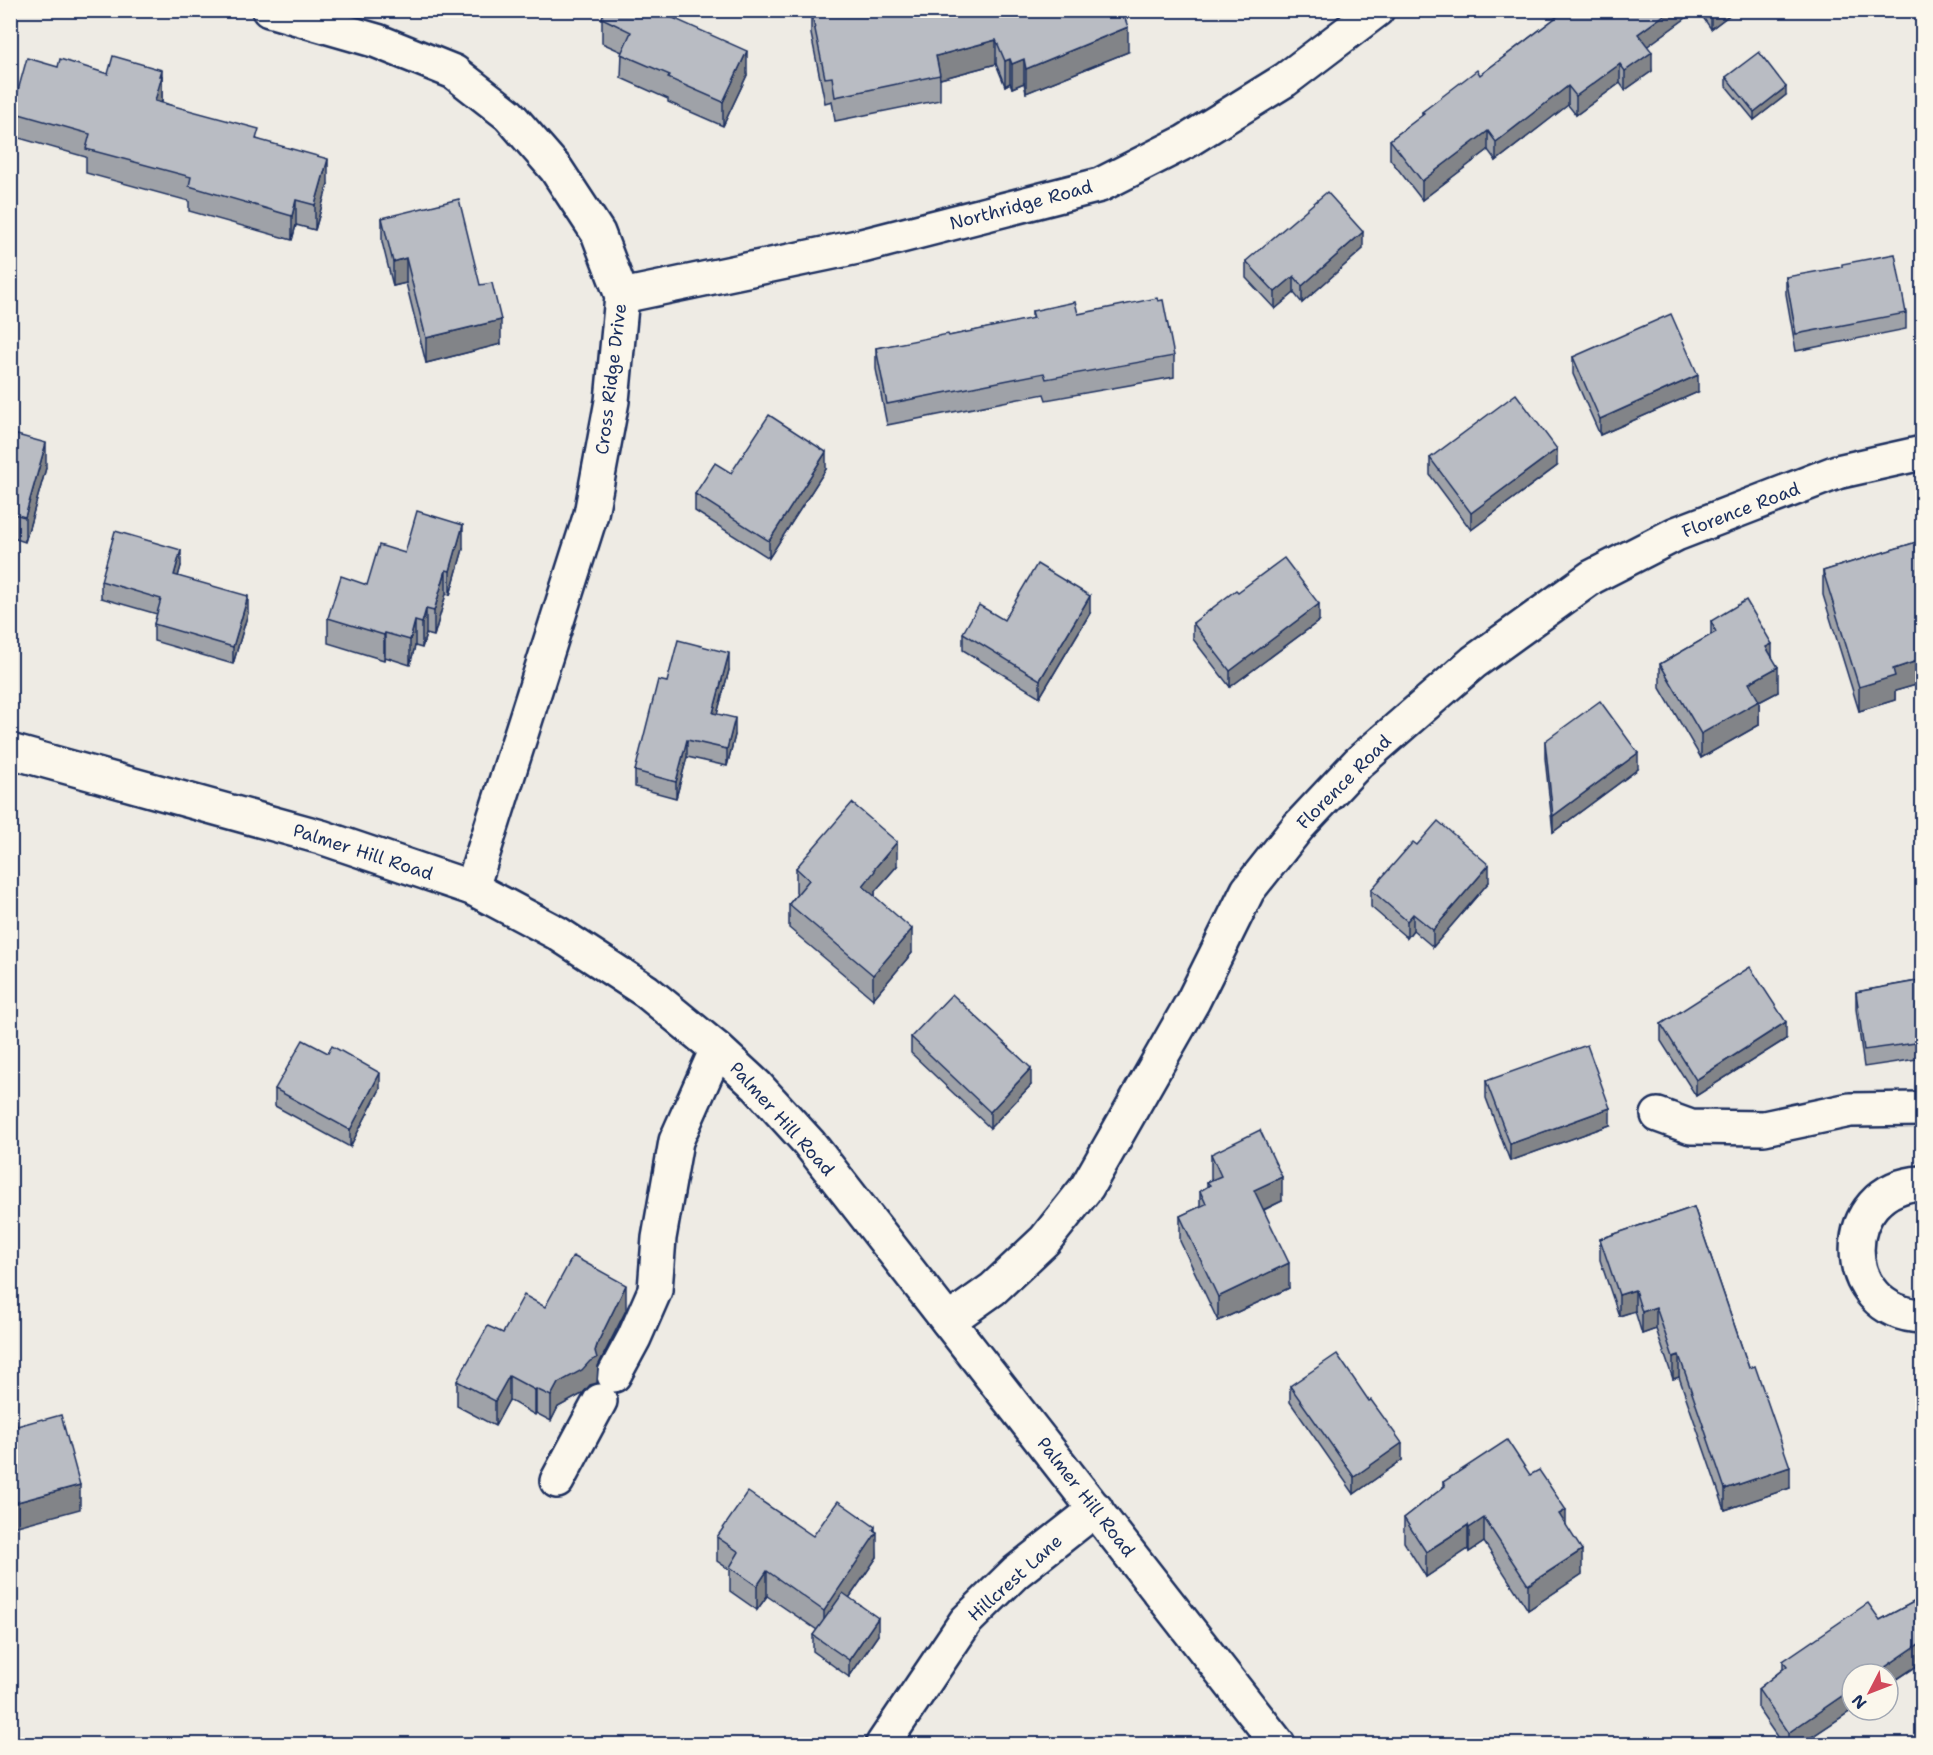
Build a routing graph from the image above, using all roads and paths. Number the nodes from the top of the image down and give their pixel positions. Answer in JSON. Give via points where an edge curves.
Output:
{"nodes":[{"id":1,"x":269,"y":10,"type":"edge"},
{"id":2,"x":1377,"y":10,"type":"edge"},
{"id":3,"x":622,"y":296,"type":"junction"},
{"id":4,"x":1923,"y":453,"type":"edge"},
{"id":5,"x":10,"y":751,"type":"edge"},
{"id":6,"x":472,"y":888,"type":"junction"},
{"id":7,"x":717,"y":1049,"type":"junction"},
{"id":8,"x":1923,"y":1109,"type":"edge"},
{"id":9,"x":1658,"y":1115,"type":"dead end"},
{"id":10,"x":1923,"y":1183,"type":"edge"},
{"id":11,"x":1923,"y":1316,"type":"edge"},
{"id":12,"x":948,"y":1321,"type":"junction"},
{"id":13,"x":557,"y":1481,"type":"dead end"},
{"id":14,"x":1096,"y":1509,"type":"junction"},
{"id":15,"x":883,"y":1744,"type":"edge"},
{"id":16,"x":1278,"y":1744,"type":"edge"}],
"edges":[{"from":1,"to":3,"type":"street","name":"Cross Ridge Drive","via":[[377,41],[454,72],[509,115],[556,169],[598,233]]},
{"from":2,"to":3,"type":"street","name":"Northridge Road","via":[[1275,86],[1185,142],[1100,185],[862,246]]},
{"from":3,"to":6,"type":"street","name":"Cross Ridge Drive","via":[[612,401],[591,514]]},
{"from":4,"to":12,"type":"street","name":"Florence Road","via":[[1837,472],[1676,534],[1592,577],[1474,662],[1358,763],[1298,827],[1248,890],[1193,1001],[1087,1187],[1045,1240],[993,1288]]},
{"from":5,"to":6,"type":"street","name":"Palmer Hill Road","via":[[321,837]]},
{"from":6,"to":7,"type":"street","name":"Palmer Hill Road","via":[[567,939],[646,991]]},
{"from":7,"to":12,"type":"street","name":"Palmer Hill Road","via":[[809,1143]]},
{"from":7,"to":13,"type":"street","via":[[676,1141],[659,1238],[655,1290],[634,1338]]},
{"from":8,"to":9,"type":"street","via":[[1850,1110],[1764,1128],[1691,1126]]},
{"from":10,"to":11,"type":"street","via":[[1900,1186],[1877,1201],[1862,1223],[1857,1250],[1862,1276],[1878,1299],[1900,1312]]},
{"from":12,"to":14,"type":"street","name":"Palmer Hill Road"},
{"from":14,"to":15,"type":"street","name":"Hillcrest Lane","via":[[1016,1572],[966,1621]]},
{"from":14,"to":16,"type":"street","name":"Palmer Hill Road"}]}
